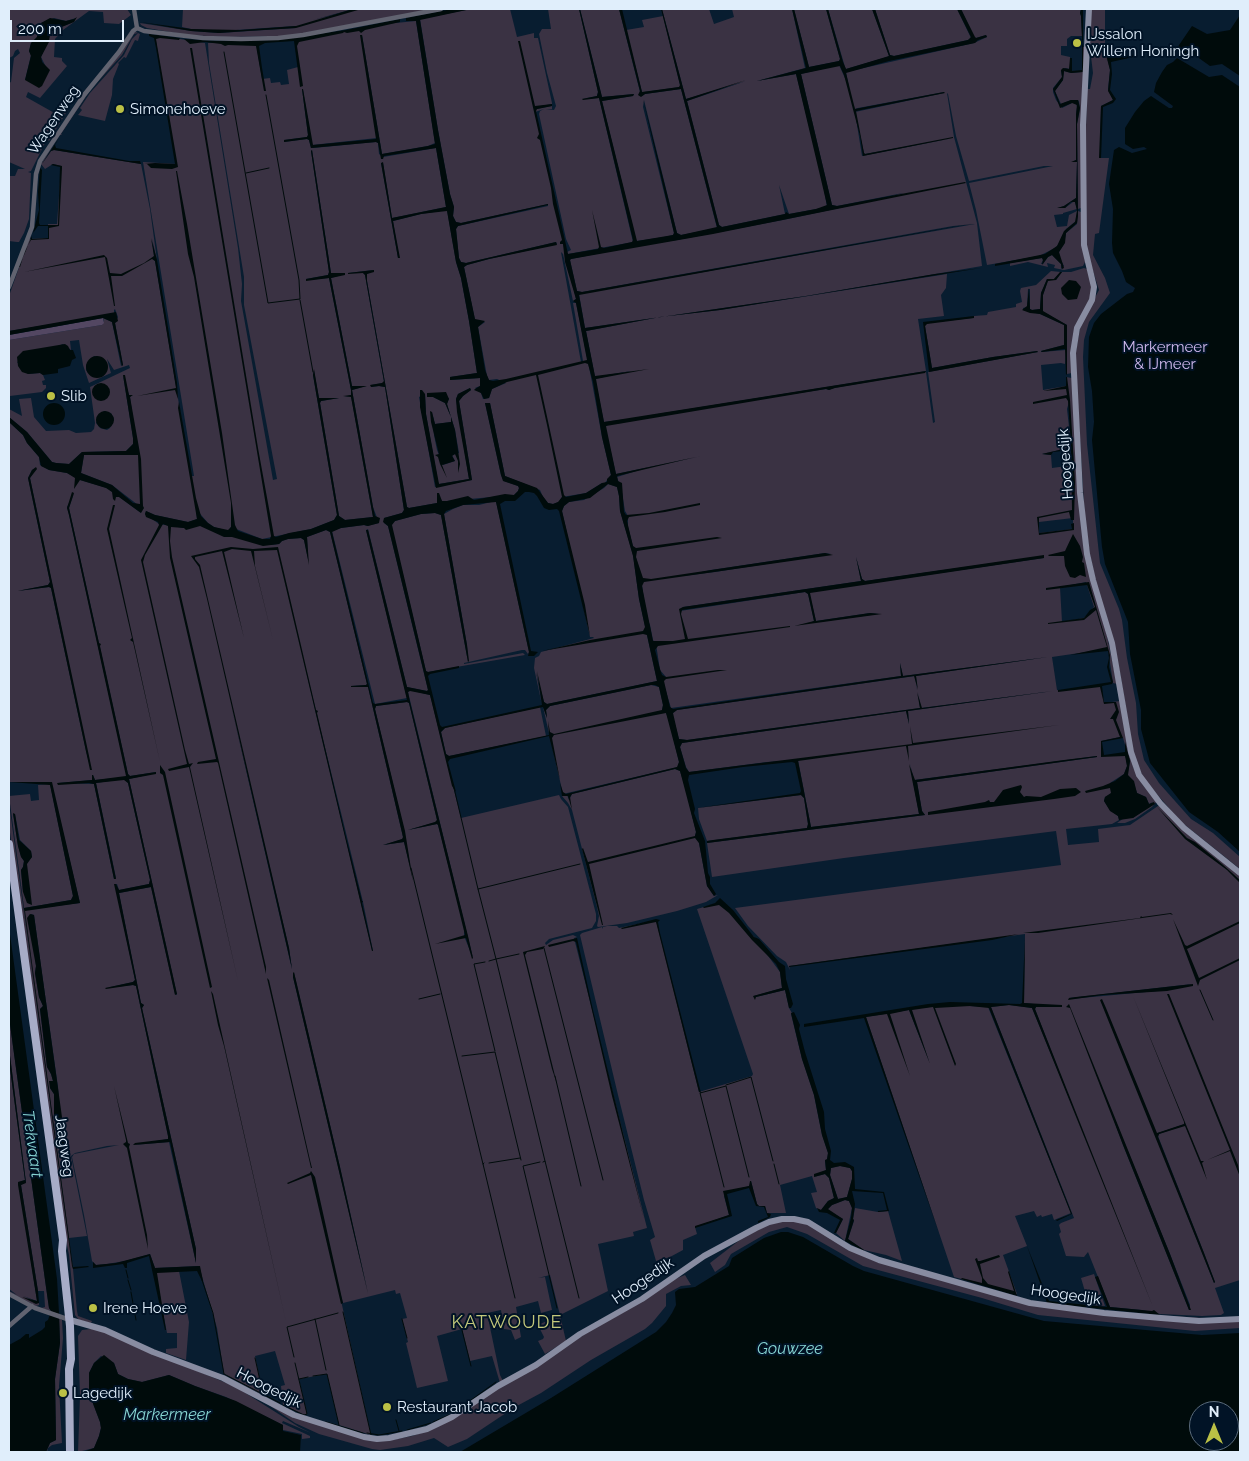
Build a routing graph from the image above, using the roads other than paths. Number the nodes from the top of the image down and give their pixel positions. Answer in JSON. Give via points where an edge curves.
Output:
{"nodes":[{"id":1,"x":134,"y":9,"type":"edge"},
{"id":2,"x":442,"y":9,"type":"edge"},
{"id":3,"x":1089,"y":9,"type":"edge"},
{"id":4,"x":138,"y":28,"type":"junction"},
{"id":5,"x":9,"y":287,"type":"edge"},
{"id":6,"x":9,"y":844,"type":"edge"},
{"id":7,"x":1240,"y":873,"type":"edge"},
{"id":8,"x":9,"y":1294,"type":"edge"},
{"id":9,"x":32,"y":1306,"type":"junction"},
{"id":10,"x":1240,"y":1319,"type":"edge"},
{"id":11,"x":67,"y":1321,"type":"junction"},
{"id":12,"x":10,"y":1324,"type":"edge"},
{"id":13,"x":70,"y":1452,"type":"edge"}],
"edges":[{"from":1,"to":4,"type":"street"},
{"from":2,"to":4,"type":"street","via":[[278,38],[215,39]]},
{"from":3,"to":7,"type":"street","name":"Hoogedijk","via":[[1083,125],[1084,245],[1094,287],[1092,300],[1077,328],[1073,353],[1080,494],[1087,554],[1112,644],[1131,752],[1139,775],[1184,828]]},
{"from":4,"to":5,"type":"street","name":"Wagenweg","via":[[84,95],[40,161],[32,227]]},
{"from":6,"to":11,"type":"main road","name":"Jaagweg","via":[[63,1240]]},
{"from":8,"to":9,"type":"street"},
{"from":9,"to":11,"type":"street"},
{"from":9,"to":12,"type":"street"},
{"from":10,"to":11,"type":"street","name":"Hoogedijk","via":[[1199,1321],[1030,1303],[879,1260],[850,1248],[808,1222],[782,1219],[756,1228],[704,1256],[642,1299],[580,1334],[452,1417],[427,1429],[378,1439],[294,1415],[223,1378],[105,1330]]},
{"from":11,"to":13,"type":"main road","name":"Jaagweg","via":[[71,1359]]}]}
